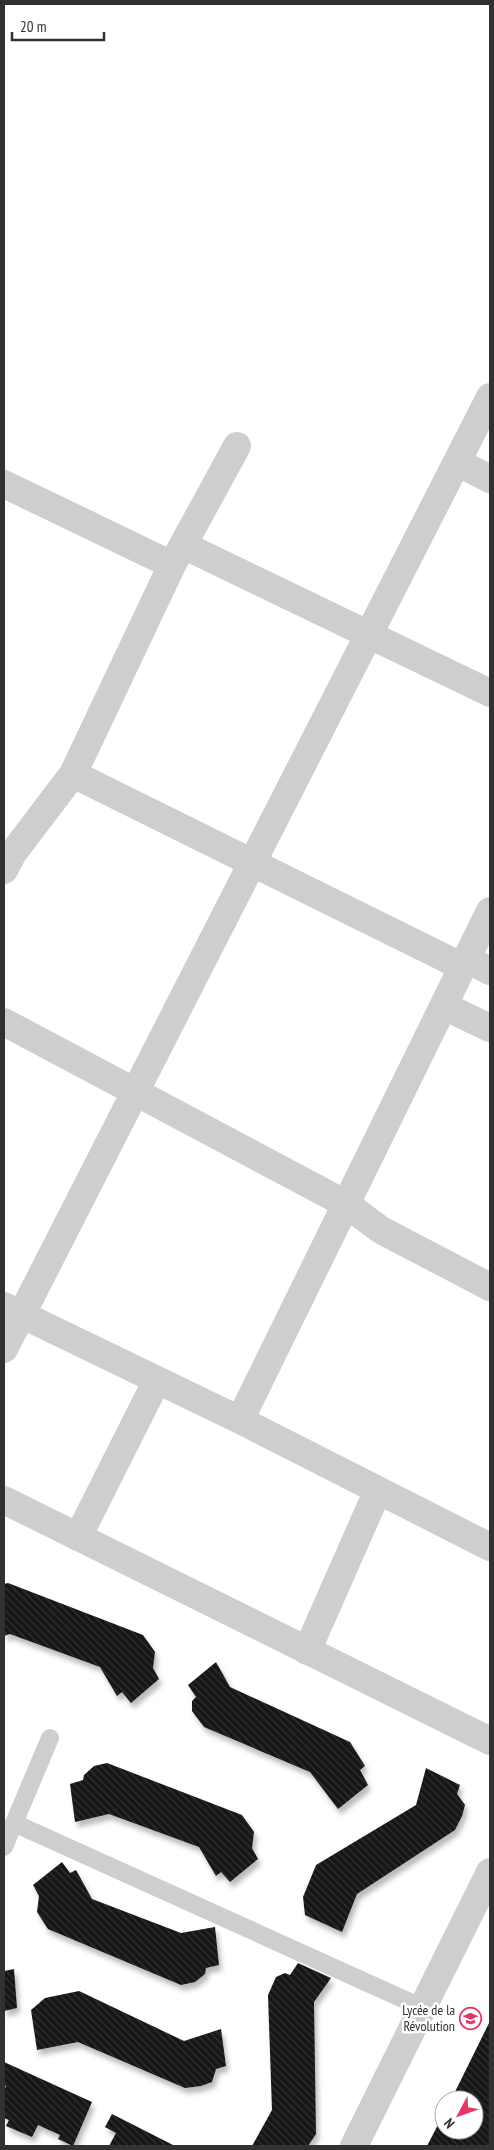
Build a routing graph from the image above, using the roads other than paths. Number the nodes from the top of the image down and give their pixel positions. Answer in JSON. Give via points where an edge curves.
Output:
{"nodes":[{"id":1,"x":490,"y":397,"type":"edge"},
{"id":2,"x":237,"y":446,"type":"dead end"},
{"id":3,"x":457,"y":462,"type":"junction"},
{"id":4,"x":490,"y":479,"type":"edge"},
{"id":5,"x":4,"y":484,"type":"edge"},
{"id":6,"x":177,"y":555,"type":"junction"},
{"id":7,"x":369,"y":634,"type":"junction"},
{"id":8,"x":490,"y":693,"type":"edge"},
{"id":9,"x":73,"y":774,"type":"junction"},
{"id":10,"x":7,"y":857,"type":"edge"},
{"id":11,"x":252,"y":863,"type":"junction"},
{"id":12,"x":490,"y":911,"type":"edge"},
{"id":13,"x":473,"y":966,"type":"edge"},
{"id":14,"x":444,"y":1006,"type":"junction"},
{"id":15,"x":4,"y":1022,"type":"edge"},
{"id":16,"x":490,"y":1028,"type":"edge"},
{"id":17,"x":135,"y":1091,"type":"junction"},
{"id":18,"x":346,"y":1204,"type":"junction"},
{"id":19,"x":490,"y":1287,"type":"edge"},
{"id":20,"x":12,"y":1310,"type":"edge"},
{"id":21,"x":4,"y":1349,"type":"edge"},
{"id":22,"x":157,"y":1380,"type":"junction"},
{"id":23,"x":240,"y":1420,"type":"junction"},
{"id":24,"x":378,"y":1490,"type":"junction"},
{"id":25,"x":4,"y":1500,"type":"edge"},
{"id":26,"x":78,"y":1538,"type":"junction"},
{"id":27,"x":490,"y":1547,"type":"edge"},
{"id":28,"x":307,"y":1651,"type":"junction"},
{"id":29,"x":50,"y":1738,"type":"dead end"},
{"id":30,"x":490,"y":1741,"type":"edge"},
{"id":31,"x":14,"y":1824,"type":"junction"},
{"id":32,"x":4,"y":1847,"type":"edge"},
{"id":33,"x":490,"y":1872,"type":"edge"},
{"id":34,"x":423,"y":2008,"type":"junction"},
{"id":35,"x":354,"y":2146,"type":"edge"}],
"edges":[{"from":1,"to":3,"type":"street"},
{"from":2,"to":6,"type":"street"},
{"from":3,"to":4,"type":"street"},
{"from":3,"to":7,"type":"street"},
{"from":5,"to":6,"type":"street"},
{"from":6,"to":7,"type":"street"},
{"from":6,"to":9,"type":"street"},
{"from":7,"to":8,"type":"street"},
{"from":7,"to":11,"type":"street"},
{"from":9,"to":10,"type":"street"},
{"from":9,"to":11,"type":"street"},
{"from":11,"to":13,"type":"street"},
{"from":11,"to":17,"type":"street"},
{"from":12,"to":13,"type":"street"},
{"from":13,"to":14,"type":"street"},
{"from":14,"to":16,"type":"street"},
{"from":14,"to":18,"type":"street"},
{"from":15,"to":17,"type":"street"},
{"from":17,"to":18,"type":"street"},
{"from":17,"to":20,"type":"street"},
{"from":18,"to":19,"type":"street","via":[[381,1230]]},
{"from":18,"to":23,"type":"street"},
{"from":20,"to":21,"type":"street"},
{"from":20,"to":22,"type":"street"},
{"from":22,"to":23,"type":"street"},
{"from":22,"to":26,"type":"street"},
{"from":23,"to":24,"type":"street"},
{"from":24,"to":27,"type":"street"},
{"from":24,"to":28,"type":"street"},
{"from":25,"to":26,"type":"street"},
{"from":26,"to":28,"type":"street"},
{"from":28,"to":30,"type":"street"},
{"from":29,"to":31,"type":"lane"},
{"from":31,"to":32,"type":"lane"},
{"from":31,"to":34,"type":"lane"},
{"from":33,"to":34,"type":"street"},
{"from":34,"to":35,"type":"street"}]}
